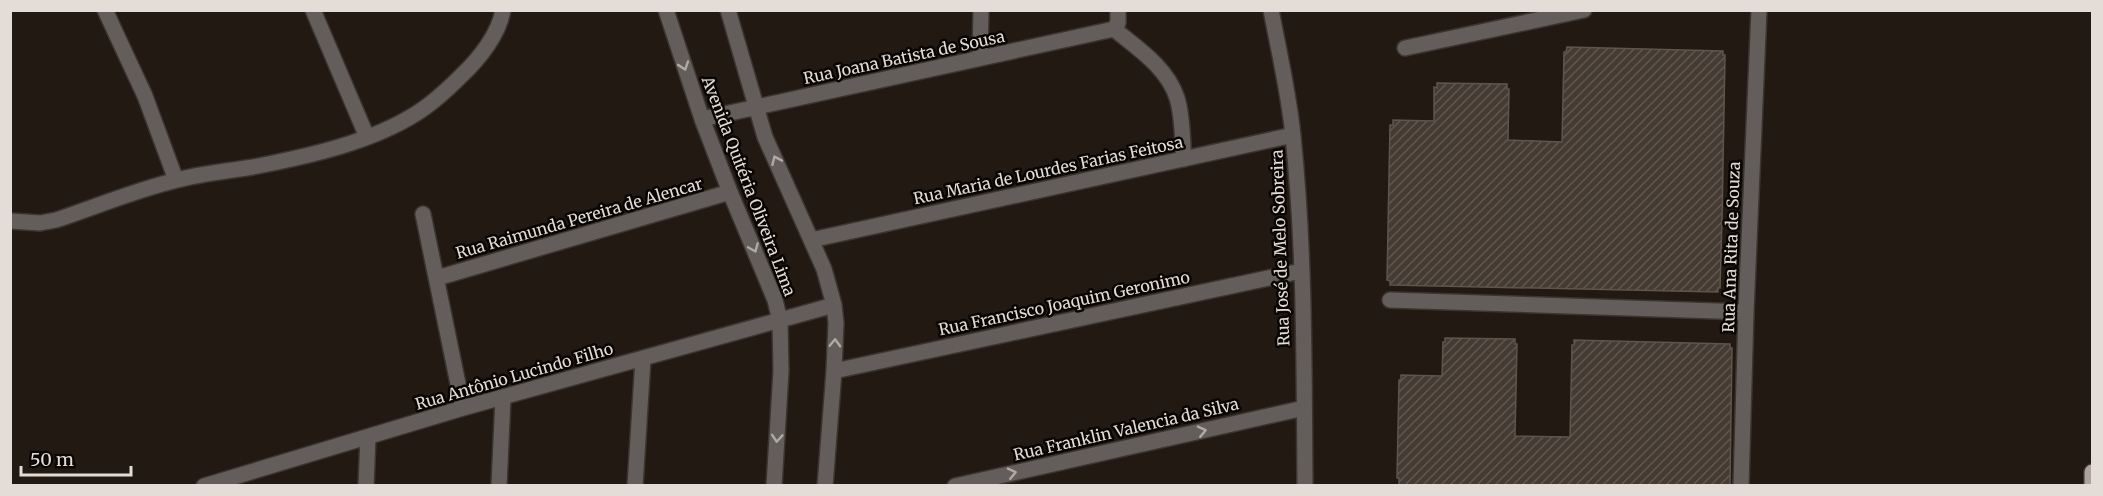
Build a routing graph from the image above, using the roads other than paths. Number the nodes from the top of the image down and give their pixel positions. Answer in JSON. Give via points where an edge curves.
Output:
{"nodes":[{"id":1,"x":105,"y":10,"type":"edge"},
{"id":2,"x":313,"y":10,"type":"edge"},
{"id":3,"x":503,"y":10,"type":"edge"},
{"id":4,"x":666,"y":10,"type":"edge"},
{"id":5,"x":728,"y":10,"type":"edge"},
{"id":6,"x":981,"y":10,"type":"edge"},
{"id":7,"x":1118,"y":10,"type":"edge"},
{"id":8,"x":1271,"y":10,"type":"edge"},
{"id":9,"x":1584,"y":10,"type":"edge"},
{"id":10,"x":1759,"y":10,"type":"edge"},
{"id":11,"x":1114,"y":28,"type":"junction"},
{"id":12,"x":1405,"y":48,"type":"dead end"},
{"id":13,"x":980,"y":58,"type":"junction"},
{"id":14,"x":755,"y":108,"type":"junction"},
{"id":15,"x":702,"y":119,"type":"junction"},
{"id":16,"x":1293,"y":135,"type":"junction"},
{"id":17,"x":367,"y":137,"type":"junction"},
{"id":18,"x":1184,"y":159,"type":"junction"},
{"id":19,"x":176,"y":180,"type":"junction"},
{"id":20,"x":730,"y":192,"type":"junction"},
{"id":21,"x":423,"y":214,"type":"dead end"},
{"id":22,"x":10,"y":221,"type":"edge"},
{"id":23,"x":811,"y":240,"type":"junction"},
{"id":24,"x":1301,"y":271,"type":"junction"},
{"id":25,"x":437,"y":278,"type":"junction"},
{"id":26,"x":1390,"y":300,"type":"dead end"},
{"id":27,"x":834,"y":305,"type":"junction"},
{"id":28,"x":1746,"y":312,"type":"junction"},
{"id":29,"x":780,"y":321,"type":"junction"},
{"id":30,"x":643,"y":359,"type":"junction"},
{"id":31,"x":834,"y":372,"type":"junction"},
{"id":32,"x":503,"y":398,"type":"junction"},
{"id":33,"x":463,"y":408,"type":"junction"},
{"id":34,"x":1304,"y":408,"type":"junction"},
{"id":35,"x":368,"y":437,"type":"junction"},
{"id":36,"x":2092,"y":472,"type":"edge"},
{"id":37,"x":230,"y":482,"type":"edge"},
{"id":38,"x":204,"y":486,"type":"edge"},
{"id":39,"x":366,"y":486,"type":"edge"},
{"id":40,"x":499,"y":486,"type":"edge"},
{"id":41,"x":635,"y":486,"type":"edge"},
{"id":42,"x":774,"y":486,"type":"edge"},
{"id":43,"x":825,"y":486,"type":"edge"},
{"id":44,"x":955,"y":486,"type":"edge"},
{"id":45,"x":1305,"y":486,"type":"edge"},
{"id":46,"x":1741,"y":486,"type":"edge"},
{"id":47,"x":2092,"y":486,"type":"edge"}],
"edges":[{"from":1,"to":19,"type":"street","via":[[145,96]]},
{"from":2,"to":17,"type":"street"},
{"from":3,"to":17,"type":"street","via":[[487,45],[448,89],[416,114]]},
{"from":4,"to":15,"type":"street","name":"Avenida Quitéria Oliveira Lima","one_way":true},
{"from":5,"to":14,"type":"street","name":"Avenida Quitéria Oliveira Lima"},
{"from":6,"to":13,"type":"street"},
{"from":7,"to":11,"type":"street"},
{"from":8,"to":16,"type":"street","name":"Rua José de Melo Sobreira"},
{"from":9,"to":12,"type":"street"},
{"from":10,"to":28,"type":"street","name":"Rua Ana Rita de Souza"},
{"from":11,"to":13,"type":"street","name":"Rua Joana Batista de Sousa"},
{"from":11,"to":18,"type":"street","via":[[1166,76],[1177,97]]},
{"from":13,"to":14,"type":"street","name":"Rua Joana Batista de Sousa"},
{"from":14,"to":15,"type":"street","name":"Rua Joana Batista de Sousa"},
{"from":23,"to":14,"type":"street","name":"Avenida Quitéria Oliveira Lima","one_way":true},
{"from":15,"to":20,"type":"street","name":"Avenida Quitéria Oliveira Lima"},
{"from":16,"to":18,"type":"street","name":"Rua Maria de Lourdes Farias Feitosa"},
{"from":16,"to":24,"type":"street","name":"Rua José de Melo Sobreira"},
{"from":17,"to":19,"type":"street","via":[[315,154]]},
{"from":18,"to":23,"type":"street","name":"Rua Maria de Lourdes Farias Feitosa"},
{"from":19,"to":22,"type":"street","via":[[56,220]]},
{"from":20,"to":25,"type":"street","name":"Rua Raimunda Pereira de Alencar"},
{"from":20,"to":29,"type":"street","name":"Avenida Quitéria Oliveira Lima","one_way":true,"via":[[772,290]]},
{"from":21,"to":25,"type":"street"},
{"from":23,"to":27,"type":"street","name":"Avenida Quitéria Oliveira Lima"},
{"from":24,"to":31,"type":"street","name":"Rua Francisco Joaquim Geronimo"},
{"from":24,"to":34,"type":"street","name":"Rua José de Melo Sobreira"},
{"from":25,"to":33,"type":"street"},
{"from":26,"to":28,"type":"street"},
{"from":27,"to":29,"type":"street","name":"Rua Antônio Lucindo Filho"},
{"from":31,"to":27,"type":"street","name":"Avenida Quitéria Oliveira Lima","one_way":true},
{"from":28,"to":46,"type":"street","name":"Rua Ana Rita de Souza"},
{"from":29,"to":30,"type":"street","name":"Rua Antônio Lucindo Filho"},
{"from":29,"to":42,"type":"street","name":"Avenida Quitéria Oliveira Lima","one_way":true},
{"from":30,"to":32,"type":"street","name":"Rua Antônio Lucindo Filho"},
{"from":30,"to":41,"type":"street"},
{"from":31,"to":43,"type":"street","name":"Avenida Quitéria Oliveira Lima"},
{"from":32,"to":33,"type":"street","name":"Rua Antônio Lucindo Filho"},
{"from":32,"to":40,"type":"street"},
{"from":33,"to":35,"type":"street","name":"Rua Antônio Lucindo Filho"},
{"from":44,"to":34,"type":"street","name":"Rua Franklin Valencia da Silva","one_way":true},
{"from":34,"to":45,"type":"street","name":"Rua José de Melo Sobreira"},
{"from":35,"to":37,"type":"street","name":"Rua Antônio Lucindo Filho"},
{"from":35,"to":39,"type":"street"},
{"from":36,"to":47,"type":"main road"},
{"from":37,"to":38,"type":"street","name":"Rua Antônio Lucindo Filho"}]}
